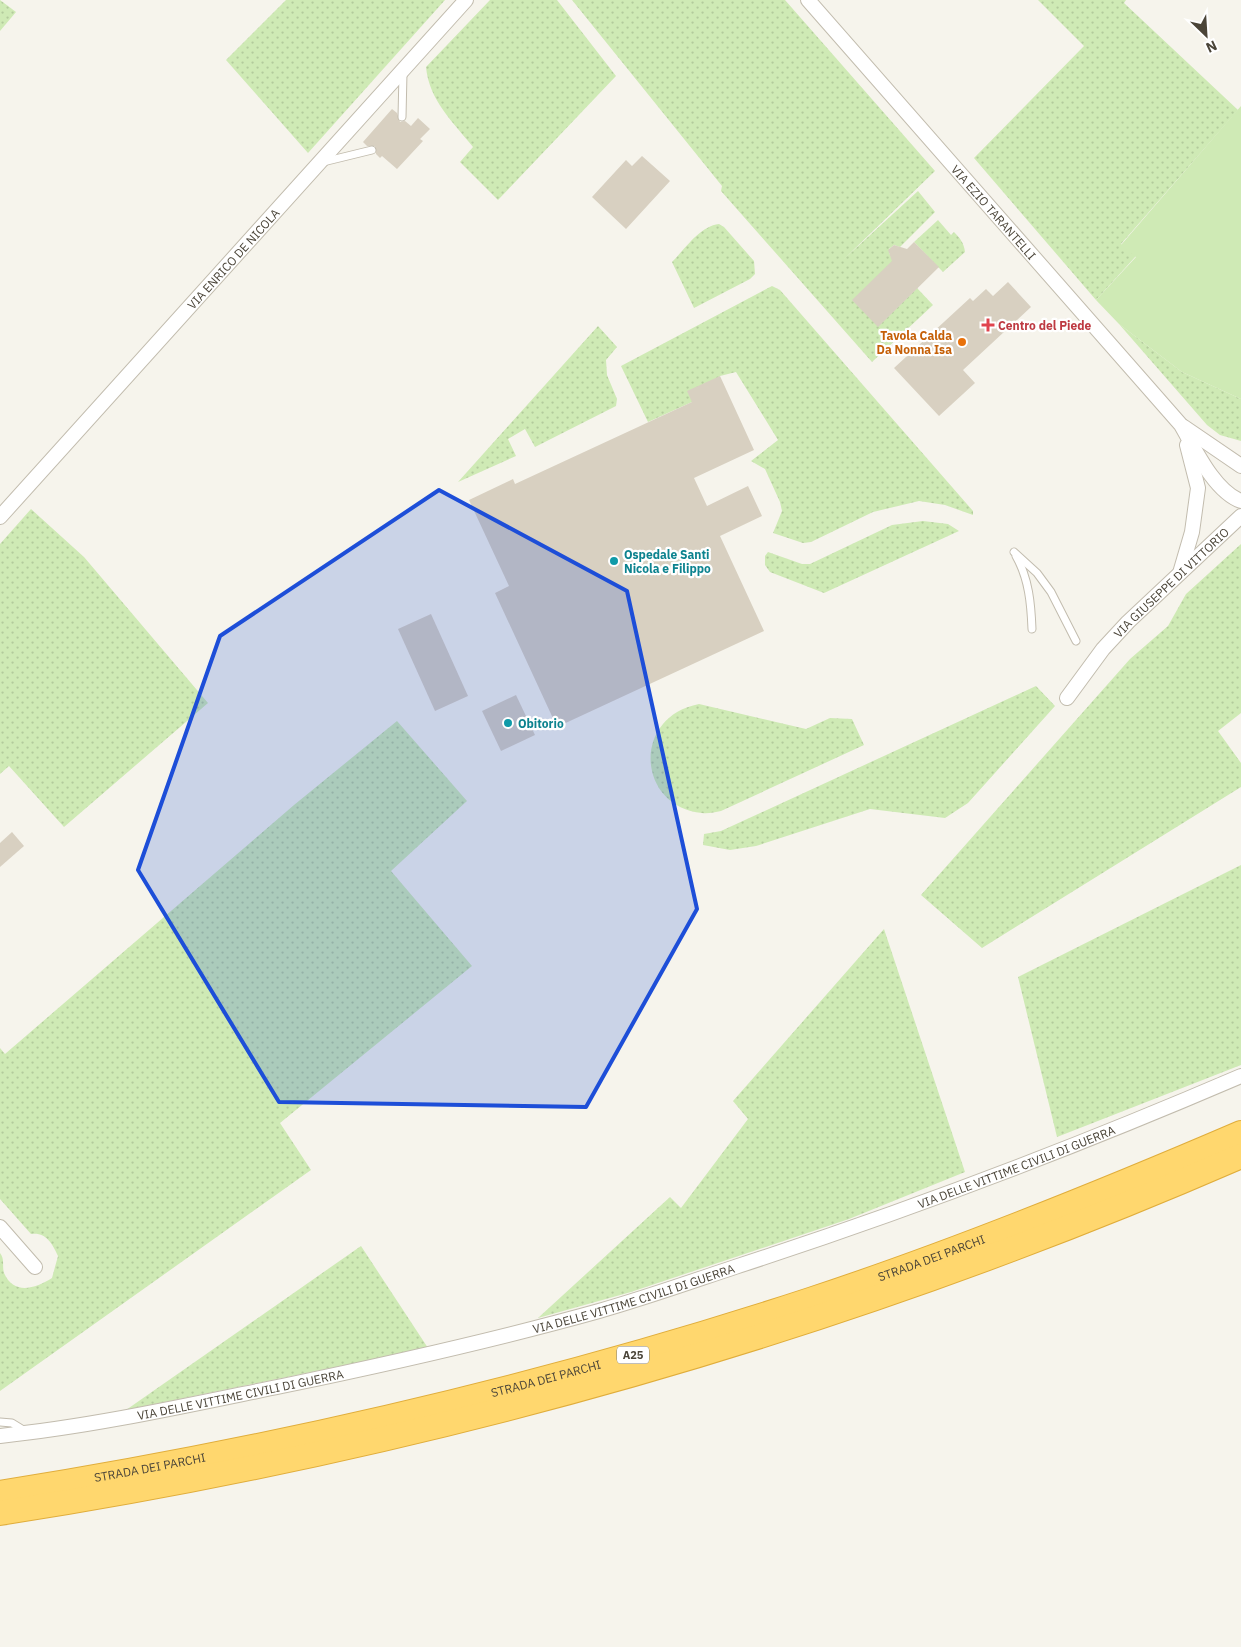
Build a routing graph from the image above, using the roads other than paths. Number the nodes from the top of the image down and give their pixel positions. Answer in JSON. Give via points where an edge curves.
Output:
{"nodes":[{"id":1,"x":466,"y":0,"type":"edge"},
{"id":2,"x":808,"y":0,"type":"edge"},
{"id":3,"x":403,"y":70,"type":"junction"},
{"id":4,"x":402,"y":117,"type":"dead end"},
{"id":5,"x":372,"y":150,"type":"dead end"},
{"id":6,"x":320,"y":162,"type":"junction"},
{"id":7,"x":1181,"y":425,"type":"junction"},
{"id":8,"x":1241,"y":466,"type":"edge"},
{"id":9,"x":1241,"y":501,"type":"edge"},
{"id":10,"x":1241,"y":516,"type":"edge"},
{"id":11,"x":0,"y":517,"type":"edge"},
{"id":12,"x":1179,"y":574,"type":"junction"},
{"id":13,"x":1032,"y":629,"type":"dead end"},
{"id":14,"x":1076,"y":641,"type":"dead end"},
{"id":15,"x":1067,"y":698,"type":"dead end"},
{"id":16,"x":1241,"y":1076,"type":"edge"},
{"id":17,"x":1241,"y":1133,"type":"edge"},
{"id":18,"x":1241,"y":1156,"type":"edge"},
{"id":19,"x":0,"y":1227,"type":"edge"},
{"id":20,"x":35,"y":1267,"type":"dead end"},
{"id":21,"x":0,"y":1422,"type":"edge"},
{"id":22,"x":28,"y":1433,"type":"junction"},
{"id":23,"x":0,"y":1436,"type":"edge"},
{"id":24,"x":0,"y":1493,"type":"edge"},
{"id":25,"x":0,"y":1513,"type":"edge"}],
"edges":[{"from":1,"to":3,"type":"street","name":"VIA ENRICO DE NICOLA"},
{"from":2,"to":7,"type":"street","name":"VIA EZIO TARANTELLI"},
{"from":3,"to":4,"type":"lane"},
{"from":3,"to":6,"type":"street","name":"VIA ENRICO DE NICOLA"},
{"from":5,"to":6,"type":"lane"},
{"from":6,"to":11,"type":"street","name":"VIA ENRICO DE NICOLA"},
{"from":7,"to":8,"type":"street"},
{"from":7,"to":9,"type":"street","via":[[1206,468],[1233,498]]},
{"from":7,"to":12,"type":"street","via":[[1198,488],[1192,532]]},
{"from":10,"to":12,"type":"street","name":"VIA GIUSEPPE DI VITTORIO"},
{"from":12,"to":15,"type":"street","name":"VIA GIUSEPPE DI VITTORIO","via":[[1102,650]]},
{"from":13,"to":14,"type":"lane","via":[[1030,598],[1022,566],[1014,552],[1037,573],[1051,592]]},
{"from":16,"to":22,"type":"street","name":"VIA DELLE VITTIME CIVILI DI GUERRA","via":[[892,1216],[601,1311],[307,1381]]},
{"from":17,"to":24,"type":"highway","name":"STRADA DEI PARCHI","number":"A25","via":[[1082,1200],[900,1268],[810,1300],[636,1354],[482,1396],[350,1427],[206,1457]]},
{"from":18,"to":25,"type":"highway","name":"STRADA DEI PARCHI","number":"A25","via":[[1094,1217],[917,1284],[779,1332],[608,1383],[340,1451]]},
{"from":19,"to":20,"type":"street"},
{"from":21,"to":22,"type":"lane","via":[[12,1423]]},
{"from":22,"to":23,"type":"street","name":"VIA DELLE VITTIME CIVILI DI GUERRA"}]}
